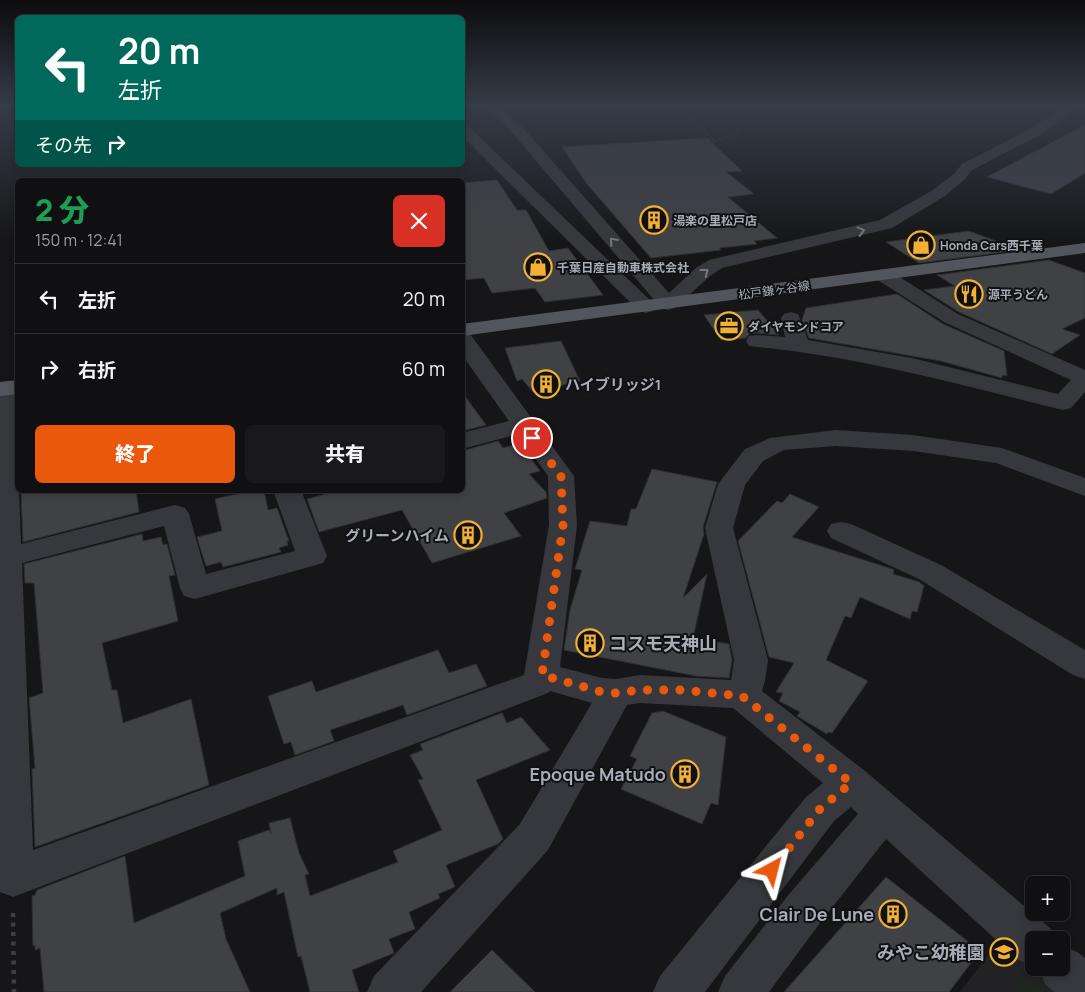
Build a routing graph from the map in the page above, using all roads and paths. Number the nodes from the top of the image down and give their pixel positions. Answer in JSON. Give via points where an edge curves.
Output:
{"nodes":[{"id":1,"x":486,"y":151,"type":"edge"},
{"id":2,"x":535,"y":151,"type":"edge"},
{"id":3,"x":999,"y":151,"type":"edge"},
{"id":4,"x":1085,"y":248,"type":"edge"},
{"id":5,"x":883,"y":275,"type":"junction"},
{"id":6,"x":668,"y":304,"type":"junction"},
{"id":7,"x":646,"y":307,"type":"junction"},
{"id":8,"x":791,"y":318,"type":"dead end"},
{"id":9,"x":465,"y":330,"type":"edge"},
{"id":10,"x":757,"y":341,"type":"dead end"},
{"id":11,"x":465,"y":342,"type":"edge"},
{"id":12,"x":798,"y":344,"type":"junction"},
{"id":13,"x":1085,"y":378,"type":"edge"},
{"id":14,"x":9,"y":388,"type":"edge"},
{"id":15,"x":523,"y":425,"type":"junction"},
{"id":16,"x":465,"y":440,"type":"edge"},
{"id":17,"x":1085,"y":488,"type":"edge"},
{"id":18,"x":288,"y":493,"type":"edge"},
{"id":19,"x":841,"y":531,"type":"dead end"},
{"id":20,"x":5,"y":558,"type":"junction"},
{"id":21,"x":3,"y":620,"type":"edge"},
{"id":22,"x":1085,"y":666,"type":"edge"},
{"id":23,"x":542,"y":675,"type":"junction"},
{"id":24,"x":616,"y":693,"type":"junction"},
{"id":25,"x":742,"y":696,"type":"junction"},
{"id":26,"x":4,"y":747,"type":"edge"},
{"id":27,"x":851,"y":783,"type":"junction"},
{"id":28,"x":884,"y":812,"type":"junction"},
{"id":29,"x":6,"y":879,"type":"edge"},
{"id":30,"x":1025,"y":936,"type":"edge"},
{"id":31,"x":1070,"y":976,"type":"edge"},
{"id":32,"x":1085,"y":988,"type":"edge"},
{"id":33,"x":14,"y":992,"type":"edge"},
{"id":34,"x":390,"y":992,"type":"edge"},
{"id":35,"x":676,"y":992,"type":"edge"},
{"id":36,"x":741,"y":992,"type":"edge"}],
"edges":[{"from":1,"to":7,"type":"street"},
{"from":6,"to":2,"type":"street","one_way":true},
{"from":6,"to":3,"type":"street","one_way":true,"via":[[716,264],[886,224],[939,193],[967,168]]},
{"from":4,"to":5,"type":"main road","name":"松戸鎌ヶ谷線"},
{"from":5,"to":6,"type":"main road","name":"松戸鎌ヶ谷線"},
{"from":5,"to":13,"type":"street","via":[[951,318]]},
{"from":6,"to":7,"type":"main road","name":"松戸鎌ヶ谷線"},
{"from":7,"to":9,"type":"main road","name":"松戸鎌ヶ谷線"},
{"from":8,"to":12,"type":"street"},
{"from":10,"to":12,"type":"street"},
{"from":11,"to":15,"type":"street"},
{"from":12,"to":13,"type":"street","via":[[901,361],[1063,403]]},
{"from":14,"to":20,"type":"street","via":[[1,418],[6,496]]},
{"from":15,"to":16,"type":"street"},
{"from":15,"to":23,"type":"street","via":[[561,476],[563,525]]},
{"from":17,"to":25,"type":"street","via":[[1002,456],[948,446],[836,438],[779,443],[754,455],[732,484],[719,528],[751,660]]},
{"from":18,"to":20,"type":"street","via":[[312,556],[195,588],[175,514]]},
{"from":19,"to":22,"type":"street","via":[[930,572]]},
{"from":20,"to":21,"type":"street"},
{"from":21,"to":26,"type":"street"},
{"from":23,"to":24,"type":"street"},
{"from":23,"to":29,"type":"street","via":[[536,684]]},
{"from":24,"to":25,"type":"street","via":[[682,690]]},
{"from":24,"to":34,"type":"street","via":[[534,837]]},
{"from":25,"to":27,"type":"street"},
{"from":26,"to":29,"type":"street"},
{"from":27,"to":28,"type":"street"},
{"from":27,"to":35,"type":"street","via":[[820,809]]},
{"from":28,"to":30,"type":"street"},
{"from":28,"to":36,"type":"street"},
{"from":29,"to":33,"type":"path"},
{"from":31,"to":32,"type":"street"}]}
